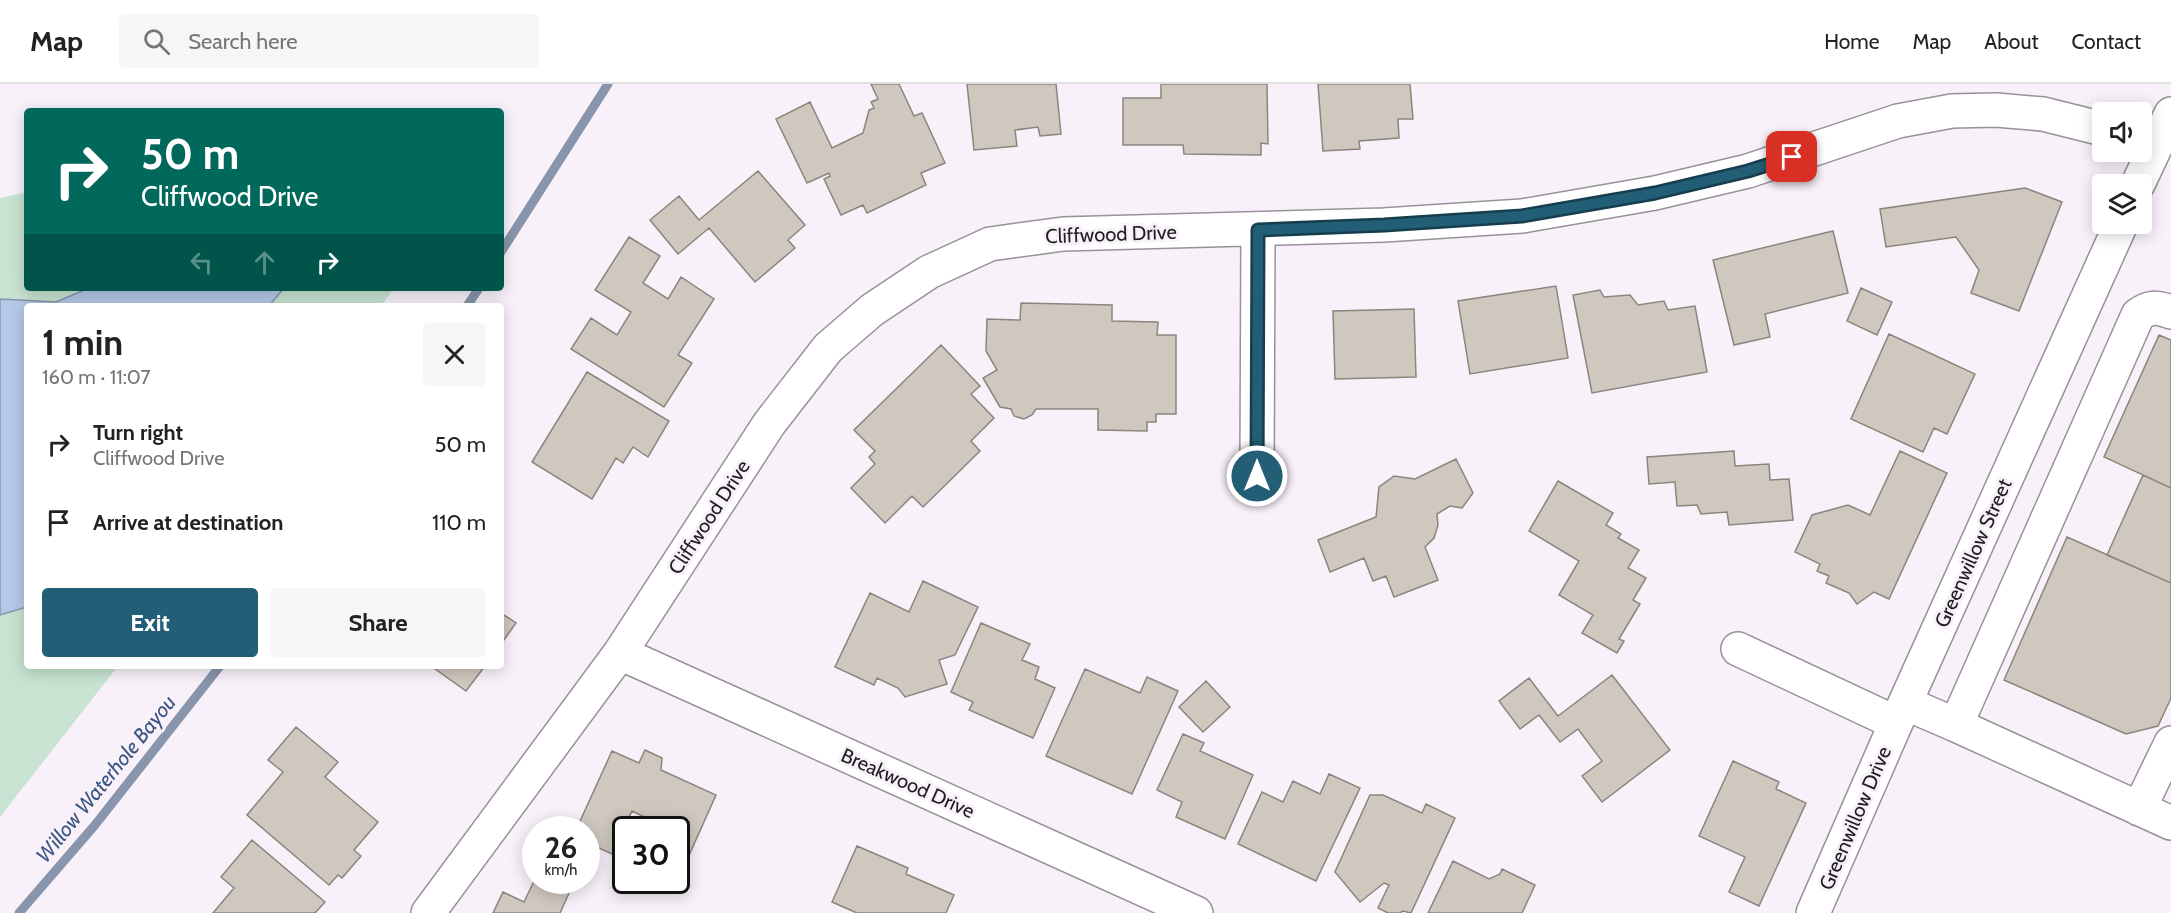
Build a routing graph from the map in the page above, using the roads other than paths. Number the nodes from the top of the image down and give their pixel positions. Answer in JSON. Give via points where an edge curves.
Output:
{"nodes":[{"id":1,"x":2171,"y":114,"type":"edge"},
{"id":2,"x":2092,"y":126,"type":"edge"},
{"id":3,"x":2152,"y":140,"type":"edge"},
{"id":4,"x":1258,"y":230,"type":"junction"},
{"id":5,"x":2117,"y":234,"type":"edge"},
{"id":6,"x":2171,"y":312,"type":"edge"},
{"id":7,"x":1257,"y":476,"type":"dead end"},
{"id":8,"x":1738,"y":649,"type":"dead end"},
{"id":9,"x":620,"y":653,"type":"junction"},
{"id":10,"x":1901,"y":713,"type":"junction"},
{"id":11,"x":1956,"y":725,"type":"junction"},
{"id":12,"x":2171,"y":743,"type":"edge"},
{"id":13,"x":2139,"y":809,"type":"junction"},
{"id":14,"x":2171,"y":823,"type":"edge"},
{"id":15,"x":428,"y":913,"type":"edge"},
{"id":16,"x":1196,"y":913,"type":"edge"},
{"id":17,"x":1813,"y":913,"type":"edge"}],
"edges":[{"from":1,"to":3,"type":"street"},
{"from":2,"to":4,"type":"street","name":"Cliffwood Drive","via":[[2043,114],[1952,111],[1898,121],[1748,171],[1655,193],[1522,216]]},
{"from":4,"to":7,"type":"street"},
{"from":4,"to":9,"type":"street","name":"Cliffwood Drive","via":[[1063,234],[990,244],[929,272],[891,297],[828,348],[776,415]]},
{"from":5,"to":10,"type":"street","name":"Greenwillow Street"},
{"from":6,"to":11,"type":"street","via":[[2158,307],[2138,315]]},
{"from":8,"to":10,"type":"street"},
{"from":9,"to":15,"type":"street","name":"Cliffwood Drive"},
{"from":9,"to":16,"type":"street","name":"Breakwood Drive"},
{"from":10,"to":11,"type":"street"},
{"from":10,"to":17,"type":"street","name":"Greenwillow Drive"},
{"from":11,"to":13,"type":"street"},
{"from":12,"to":13,"type":"street"},
{"from":13,"to":14,"type":"street"}]}
